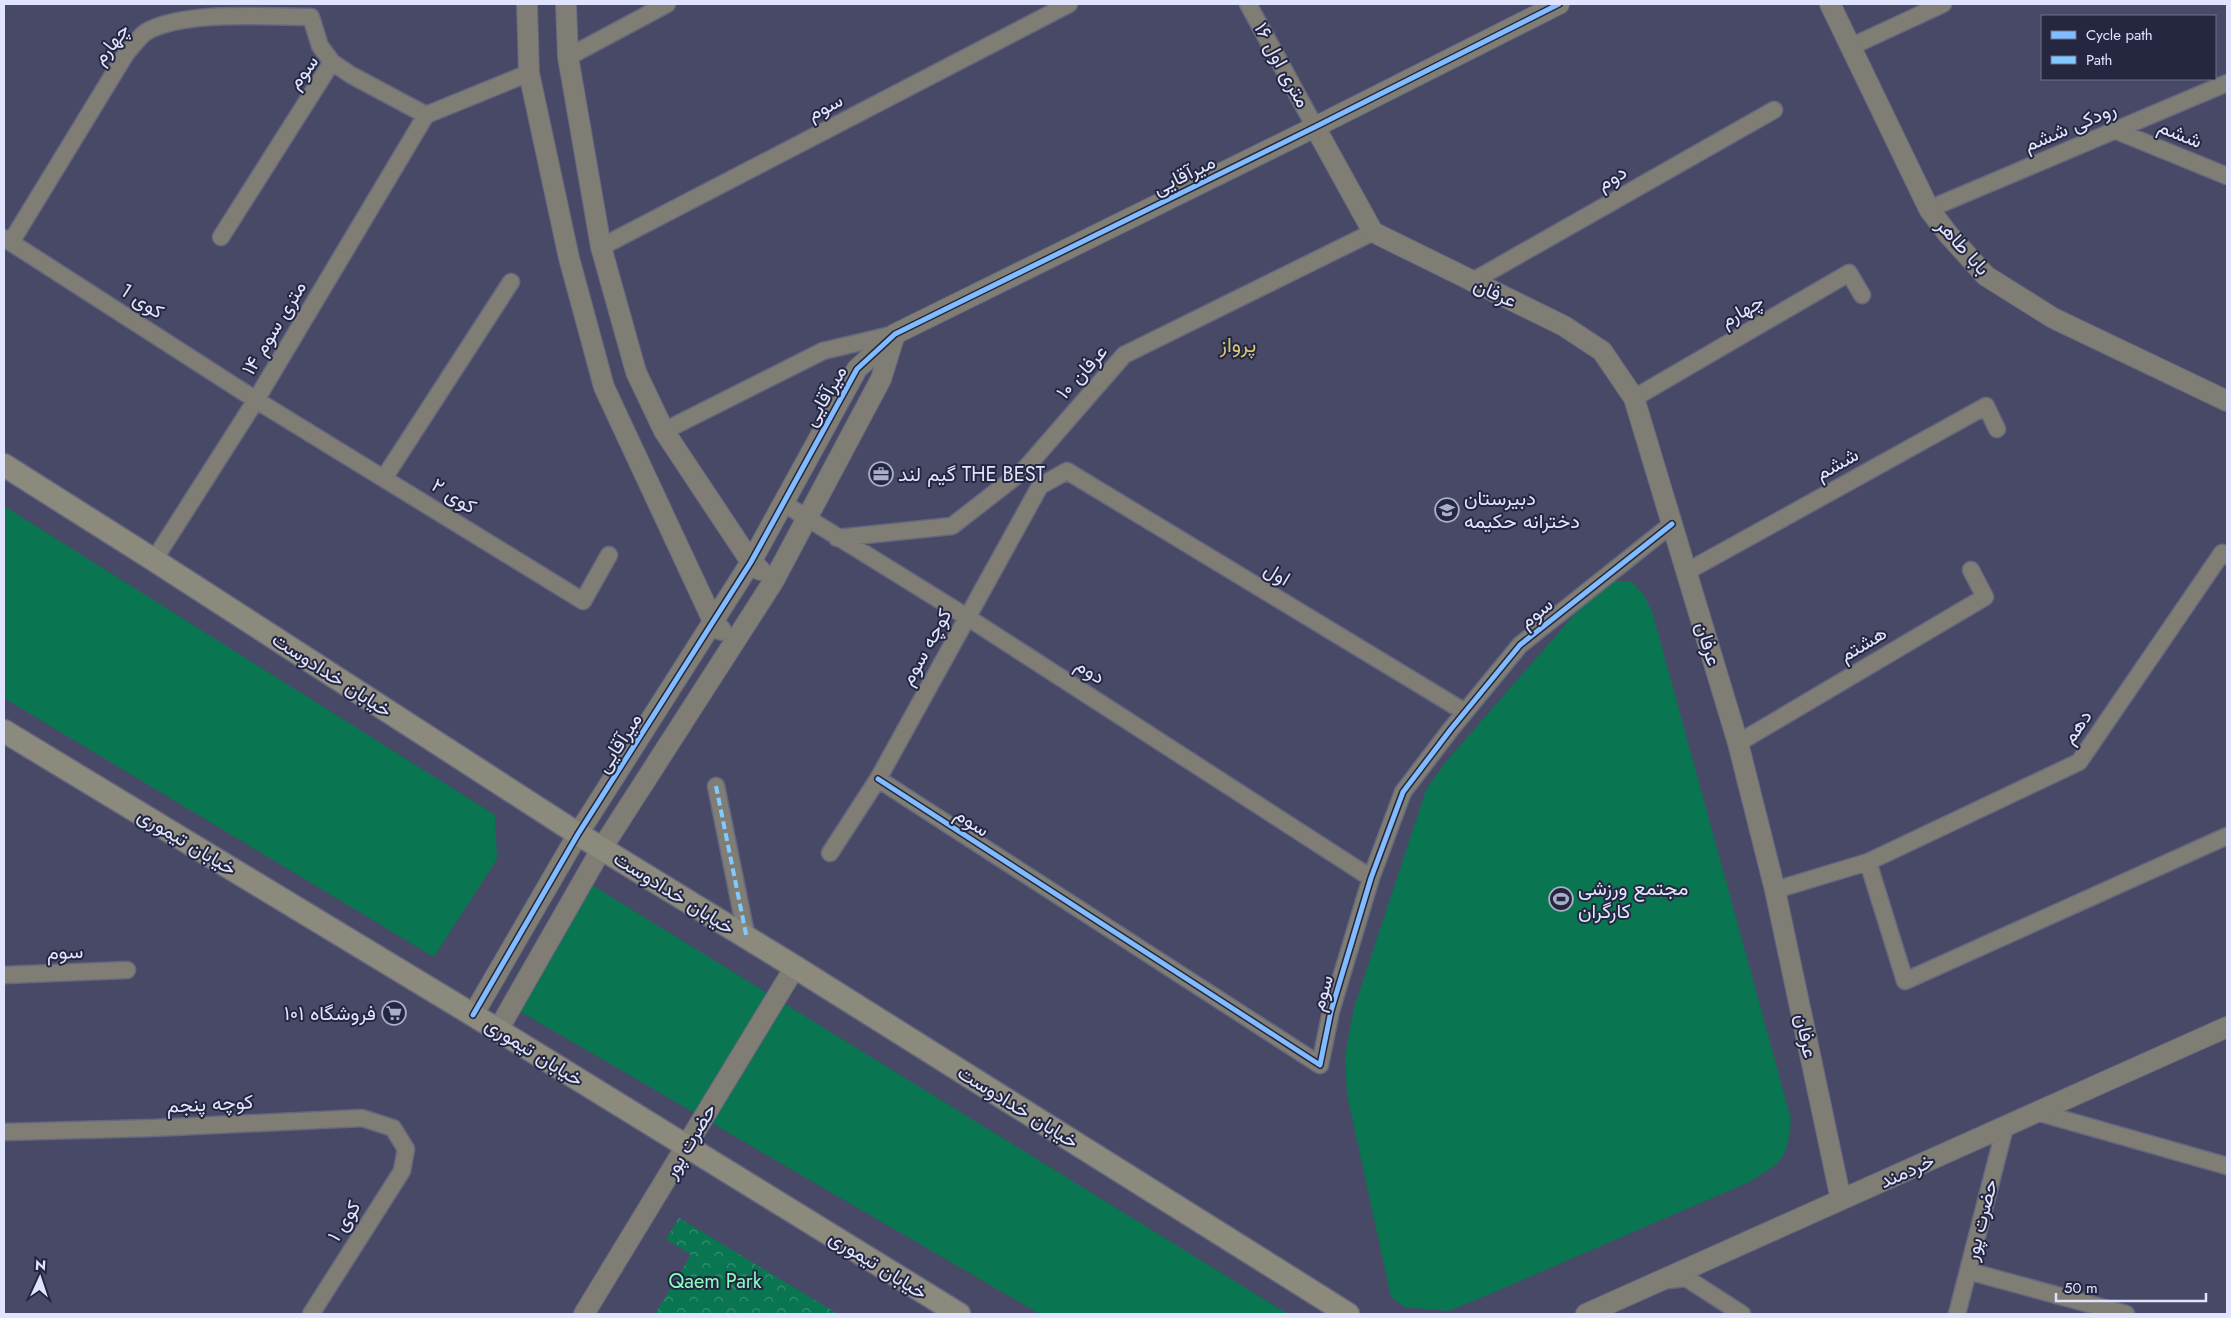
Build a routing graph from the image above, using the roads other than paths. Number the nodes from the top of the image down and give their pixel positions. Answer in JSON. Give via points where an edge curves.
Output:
{"nodes":[{"id":1,"x":527,"y":4,"type":"edge"},
{"id":2,"x":566,"y":4,"type":"edge"},
{"id":3,"x":667,"y":4,"type":"edge"},
{"id":4,"x":1069,"y":4,"type":"edge"},
{"id":5,"x":1248,"y":4,"type":"edge"},
{"id":6,"x":1560,"y":4,"type":"edge"},
{"id":7,"x":1830,"y":4,"type":"edge"},
{"id":8,"x":1943,"y":4,"type":"edge"},
{"id":9,"x":311,"y":10,"type":"edge"},
{"id":10,"x":1850,"y":47,"type":"junction"},
{"id":11,"x":568,"y":57,"type":"junction"},
{"id":12,"x":332,"y":62,"type":"junction"},
{"id":13,"x":530,"y":73,"type":"junction"},
{"id":14,"x":2227,"y":83,"type":"edge"},
{"id":15,"x":1774,"y":110,"type":"dead end"},
{"id":16,"x":426,"y":115,"type":"junction"},
{"id":17,"x":1315,"y":127,"type":"junction"},
{"id":18,"x":2117,"y":131,"type":"junction"},
{"id":19,"x":2227,"y":176,"type":"edge"},
{"id":20,"x":1929,"y":209,"type":"junction"},
{"id":21,"x":1372,"y":232,"type":"junction"},
{"id":22,"x":221,"y":237,"type":"dead end"},
{"id":23,"x":7,"y":240,"type":"edge"},
{"id":24,"x":601,"y":247,"type":"junction"},
{"id":25,"x":511,"y":282,"type":"dead end"},
{"id":26,"x":1471,"y":282,"type":"junction"},
{"id":27,"x":1862,"y":295,"type":"dead end"},
{"id":28,"x":895,"y":334,"type":"junction"},
{"id":29,"x":1634,"y":398,"type":"junction"},
{"id":30,"x":256,"y":400,"type":"junction"},
{"id":31,"x":2227,"y":400,"type":"edge"},
{"id":32,"x":1997,"y":429,"type":"dead end"},
{"id":33,"x":664,"y":431,"type":"junction"},
{"id":34,"x":4,"y":466,"type":"edge"},
{"id":35,"x":1066,"y":472,"type":"joint"},
{"id":36,"x":384,"y":478,"type":"junction"},
{"id":37,"x":783,"y":503,"type":"junction"},
{"id":38,"x":806,"y":519,"type":"junction"},
{"id":39,"x":1672,"y":524,"type":"junction"},
{"id":40,"x":837,"y":538,"type":"junction"},
{"id":41,"x":609,"y":555,"type":"dead end"},
{"id":42,"x":2227,"y":556,"type":"edge"},
{"id":43,"x":154,"y":560,"type":"junction"},
{"id":44,"x":751,"y":562,"type":"junction"},
{"id":45,"x":1971,"y":570,"type":"dead end"},
{"id":46,"x":1686,"y":572,"type":"junction"},
{"id":47,"x":773,"y":582,"type":"junction"},
{"id":48,"x":967,"y":617,"type":"junction"},
{"id":49,"x":714,"y":624,"type":"junction"},
{"id":50,"x":734,"y":641,"type":"junction"},
{"id":51,"x":1465,"y":712,"type":"junction"},
{"id":52,"x":4,"y":734,"type":"edge"},
{"id":53,"x":1738,"y":743,"type":"junction"},
{"id":54,"x":878,"y":779,"type":"junction"},
{"id":55,"x":716,"y":786,"type":"dead end"},
{"id":56,"x":578,"y":834,"type":"junction"},
{"id":57,"x":2227,"y":836,"type":"edge"},
{"id":58,"x":602,"y":848,"type":"junction"},
{"id":59,"x":830,"y":853,"type":"dead end"},
{"id":60,"x":1868,"y":862,"type":"junction"},
{"id":61,"x":1371,"y":878,"type":"junction"},
{"id":62,"x":1774,"y":890,"type":"junction"},
{"id":63,"x":747,"y":939,"type":"junction"},
{"id":64,"x":795,"y":968,"type":"junction"},
{"id":65,"x":127,"y":970,"type":"dead end"},
{"id":66,"x":4,"y":975,"type":"edge"},
{"id":67,"x":473,"y":1015,"type":"junction"},
{"id":68,"x":2227,"y":1027,"type":"edge"},
{"id":69,"x":498,"y":1030,"type":"junction"},
{"id":70,"x":2038,"y":1112,"type":"junction"},
{"id":71,"x":2005,"y":1127,"type":"junction"},
{"id":72,"x":4,"y":1132,"type":"edge"},
{"id":73,"x":687,"y":1147,"type":"junction"},
{"id":74,"x":406,"y":1149,"type":"joint"},
{"id":75,"x":2227,"y":1166,"type":"edge"},
{"id":76,"x":1841,"y":1200,"type":"junction"},
{"id":77,"x":1968,"y":1271,"type":"junction"},
{"id":78,"x":1663,"y":1280,"type":"junction"},
{"id":79,"x":311,"y":1314,"type":"edge"},
{"id":80,"x":584,"y":1314,"type":"edge"},
{"id":81,"x":959,"y":1314,"type":"edge"},
{"id":82,"x":1348,"y":1314,"type":"edge"},
{"id":83,"x":1586,"y":1314,"type":"edge"},
{"id":84,"x":1742,"y":1314,"type":"edge"},
{"id":85,"x":1957,"y":1314,"type":"edge"},
{"id":86,"x":2126,"y":1314,"type":"edge"}],
"edges":[{"from":1,"to":13,"type":"street"},
{"from":2,"to":11,"type":"street"},
{"from":3,"to":11,"type":"street"},
{"from":4,"to":24,"type":"street","name":"سوم"},
{"from":5,"to":17,"type":"street","name":"۱۶ متری اول"},
{"from":6,"to":17,"type":"street","name":"میرآقایی"},
{"from":7,"to":10,"type":"street","name":"بابا طاهر"},
{"from":8,"to":10,"type":"street"},
{"from":9,"to":12,"type":"street","name":"چهارم","via":[[320,46]]},
{"from":9,"to":23,"type":"street","name":"چهارم","via":[[195,18],[165,24],[144,33],[127,52]]},
{"from":10,"to":20,"type":"street","name":"بابا طاهر"},
{"from":11,"to":24,"type":"street"},
{"from":12,"to":16,"type":"street","name":"سوم"},
{"from":12,"to":22,"type":"street","name":"سوم"},
{"from":13,"to":16,"type":"street"},
{"from":13,"to":49,"type":"street","via":[[569,258],[604,387]]},
{"from":14,"to":18,"type":"street","name":"رودکی ششم"},
{"from":15,"to":26,"type":"street","name":"دوم"},
{"from":16,"to":30,"type":"street","name":"۱۴ متری سوم"},
{"from":17,"to":21,"type":"street","name":"۱۶ متری اول"},
{"from":17,"to":28,"type":"street","name":"میرآقایی"},
{"from":18,"to":19,"type":"street","name":"ششم"},
{"from":18,"to":20,"type":"street","name":"رودکی ششم"},
{"from":20,"to":31,"type":"street","name":"بابا طاهر","via":[[1986,276],[2052,318]]},
{"from":21,"to":26,"type":"street","name":"عرفان"},
{"from":21,"to":40,"type":"street","name":"عرفان ۱۰","via":[[1124,355],[1024,470],[952,526]]},
{"from":23,"to":30,"type":"street","name":"کوی 1"},
{"from":24,"to":33,"type":"street","via":[[636,372]]},
{"from":25,"to":36,"type":"street"},
{"from":26,"to":29,"type":"street","name":"عرفان","via":[[1564,326],[1602,351]]},
{"from":27,"to":29,"type":"street","name":"چهارم","via":[[1849,273]]},
{"from":28,"to":33,"type":"street","via":[[823,351]]},
{"from":28,"to":37,"type":"street","name":"میرآقایی","via":[[857,369]]},
{"from":28,"to":38,"type":"street","name":"میرآقایی","via":[[881,379]]},
{"from":29,"to":39,"type":"street","name":"عرفان"},
{"from":30,"to":36,"type":"street","name":"کوی ۲"},
{"from":30,"to":43,"type":"street","name":"۱۴ متری سوم"},
{"from":32,"to":46,"type":"street","name":"ششم","via":[[1986,406]]},
{"from":33,"to":44,"type":"street"},
{"from":34,"to":43,"type":"main road","name":"خیابان خدادوست"},
{"from":35,"to":48,"type":"street","name":"کوچه سوم","via":[[1040,486]]},
{"from":35,"to":51,"type":"street","name":"اول"},
{"from":36,"to":41,"type":"street","name":"کوی ۲","via":[[583,601]]},
{"from":37,"to":38,"type":"street","name":"دوم"},
{"from":37,"to":44,"type":"street","name":"میرآقایی"},
{"from":38,"to":40,"type":"street","name":"دوم"},
{"from":38,"to":47,"type":"street","name":"میرآقایی"},
{"from":39,"to":46,"type":"street","name":"عرفان"},
{"from":39,"to":51,"type":"street","name":"سوم","via":[[1520,645]]},
{"from":40,"to":48,"type":"street","name":"دوم"},
{"from":42,"to":60,"type":"street","name":"دهم","via":[[2222,553],[2079,762]]},
{"from":43,"to":56,"type":"main road","name":"خیابان خدادوست"},
{"from":44,"to":47,"type":"street"},
{"from":44,"to":49,"type":"street","name":"میرآقایی"},
{"from":45,"to":53,"type":"street","name":"هشتم","via":[[1985,597]]},
{"from":46,"to":53,"type":"street","name":"عرفان"},
{"from":47,"to":50,"type":"street","name":"میرآقایی"},
{"from":48,"to":54,"type":"street","name":"کوچه سوم"},
{"from":48,"to":61,"type":"street","name":"دوم"},
{"from":49,"to":50,"type":"street"},
{"from":49,"to":56,"type":"street","name":"میرآقایی"},
{"from":50,"to":58,"type":"street","name":"میرآقایی"},
{"from":51,"to":61,"type":"street","name":"سوم","via":[[1403,792]]},
{"from":52,"to":67,"type":"main road","name":"خیابان تیموری"},
{"from":53,"to":62,"type":"street","name":"عرفان"},
{"from":54,"to":59,"type":"street","name":"کوچه سوم"},
{"from":54,"to":61,"type":"street","name":"سوم","via":[[1320,1065],[1331,1011]]},
{"from":55,"to":63,"type":"street"},
{"from":56,"to":58,"type":"main road","name":"خیابان خدادوست"},
{"from":56,"to":67,"type":"street","name":"میرآقایی"},
{"from":57,"to":60,"type":"street","via":[[1905,981]]},
{"from":58,"to":63,"type":"main road","name":"خیابان خدادوست"},
{"from":58,"to":69,"type":"street","name":"میرآقایی"},
{"from":60,"to":62,"type":"street","name":"دهم"},
{"from":62,"to":76,"type":"street","name":"عرفان"},
{"from":63,"to":64,"type":"main road","name":"خیابان خدادوست"},
{"from":64,"to":73,"type":"street","name":"حضرت پور"},
{"from":64,"to":82,"type":"main road","name":"خیابان خدادوست"},
{"from":65,"to":66,"type":"street","name":"سوم"},
{"from":67,"to":69,"type":"main road","name":"خیابان تیموری"},
{"from":68,"to":70,"type":"street","name":"خردمند"},
{"from":69,"to":73,"type":"main road","name":"خیابان تیموری"},
{"from":70,"to":71,"type":"street","name":"خردمند"},
{"from":70,"to":75,"type":"street"},
{"from":71,"to":76,"type":"street","name":"خردمند"},
{"from":71,"to":77,"type":"street","name":"حضرت پور"},
{"from":72,"to":74,"type":"street","name":"کوچه پنجم","via":[[362,1118],[393,1128]]},
{"from":73,"to":80,"type":"street","name":"حضرت پور"},
{"from":73,"to":81,"type":"main road","name":"خیابان تیموری"},
{"from":74,"to":79,"type":"street","name":"کوی ۱","via":[[402,1171]]},
{"from":76,"to":78,"type":"street","name":"خردمند"},
{"from":77,"to":85,"type":"street","name":"حضرت پور"},
{"from":77,"to":86,"type":"street"},
{"from":78,"to":83,"type":"street","name":"خردمند"},
{"from":78,"to":84,"type":"street","via":[[1686,1278]]}]}
